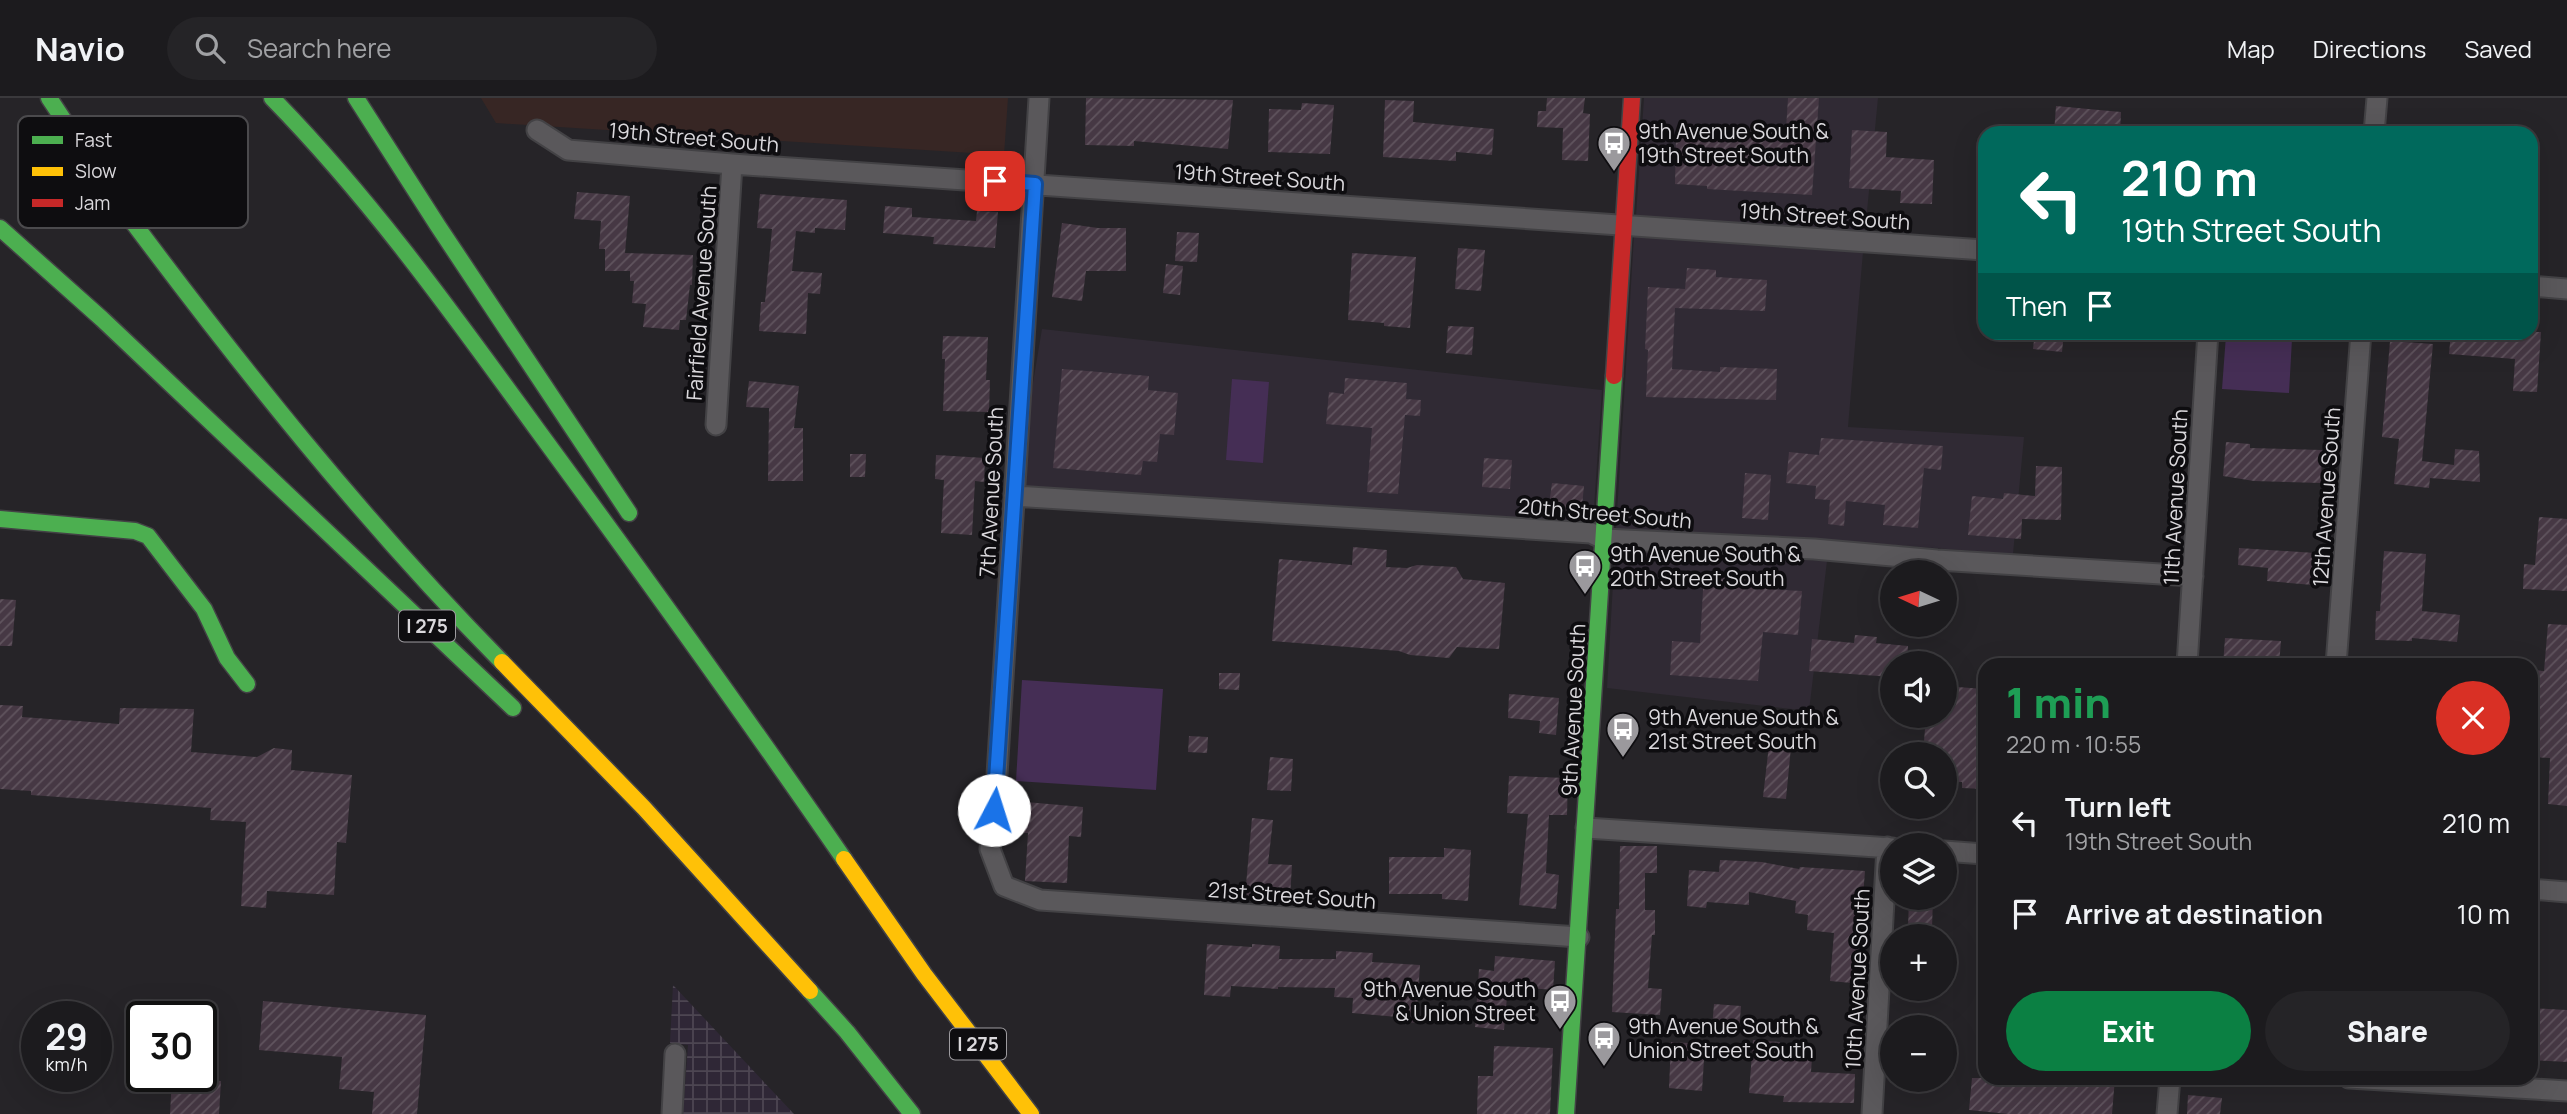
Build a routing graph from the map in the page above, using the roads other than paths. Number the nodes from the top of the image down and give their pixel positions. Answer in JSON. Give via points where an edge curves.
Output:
{"nodes":[{"id":1,"x":49,"y":98,"type":"edge"},
{"id":2,"x":272,"y":98,"type":"edge"},
{"id":3,"x":356,"y":98,"type":"edge"},
{"id":4,"x":1039,"y":98,"type":"edge"},
{"id":5,"x":1632,"y":98,"type":"edge"},
{"id":6,"x":2377,"y":98,"type":"edge"},
{"id":7,"x":61,"y":116,"type":"edge"},
{"id":8,"x":2375,"y":126,"type":"edge"},
{"id":9,"x":537,"y":130,"type":"dead end"},
{"id":10,"x":732,"y":164,"type":"junction"},
{"id":11,"x":1035,"y":184,"type":"junction"},
{"id":12,"x":1624,"y":225,"type":"junction"},
{"id":13,"x":0,"y":228,"type":"edge"},
{"id":14,"x":138,"y":228,"type":"edge"},
{"id":15,"x":1978,"y":250,"type":"edge"},
{"id":16,"x":2538,"y":287,"type":"edge"},
{"id":17,"x":2567,"y":289,"type":"edge"},
{"id":18,"x":2208,"y":340,"type":"edge"},
{"id":19,"x":2360,"y":340,"type":"edge"},
{"id":20,"x":716,"y":425,"type":"dead end"},
{"id":21,"x":1014,"y":496,"type":"junction"},
{"id":22,"x":0,"y":519,"type":"edge"},
{"id":23,"x":635,"y":523,"type":"dead end"},
{"id":24,"x":1604,"y":538,"type":"junction"},
{"id":25,"x":2193,"y":576,"type":"junction"},
{"id":26,"x":717,"y":650,"type":"dead end"},
{"id":27,"x":2187,"y":658,"type":"edge"},
{"id":28,"x":2337,"y":658,"type":"edge"},
{"id":29,"x":247,"y":684,"type":"dead end"},
{"id":30,"x":528,"y":722,"type":"dead end"},
{"id":31,"x":1586,"y":828,"type":"junction"},
{"id":32,"x":655,"y":843,"type":"dead end"},
{"id":33,"x":1880,"y":847,"type":"edge"},
{"id":34,"x":1957,"y":852,"type":"edge"},
{"id":35,"x":1978,"y":854,"type":"edge"},
{"id":36,"x":1004,"y":886,"type":"joint"},
{"id":37,"x":2538,"y":890,"type":"edge"},
{"id":38,"x":2567,"y":892,"type":"edge"},
{"id":39,"x":1886,"y":910,"type":"edge"},
{"id":40,"x":1579,"y":937,"type":"junction"},
{"id":41,"x":923,"y":974,"type":"junction"},
{"id":42,"x":847,"y":1032,"type":"junction"},
{"id":43,"x":675,"y":1054,"type":"dead end"},
{"id":44,"x":2169,"y":1085,"type":"edge"},
{"id":45,"x":2466,"y":1085,"type":"edge"},
{"id":46,"x":2567,"y":1091,"type":"edge"},
{"id":47,"x":672,"y":1114,"type":"edge"},
{"id":48,"x":912,"y":1114,"type":"edge"},
{"id":49,"x":1031,"y":1114,"type":"edge"},
{"id":50,"x":1566,"y":1114,"type":"edge"},
{"id":51,"x":1872,"y":1114,"type":"edge"},
{"id":52,"x":2167,"y":1114,"type":"edge"}],
"edges":[{"from":1,"to":7,"type":"main road"},
{"from":2,"to":41,"type":"main road","number":"I 275","via":[[385,225],[509,391],[706,660]]},
{"from":3,"to":23,"type":"main road"},
{"from":4,"to":11,"type":"street","name":"7th Avenue South"},
{"from":5,"to":12,"type":"main road","name":"9th Avenue South"},
{"from":6,"to":8,"type":"street"},
{"from":9,"to":10,"type":"street","name":"19th Street South","via":[[568,150]]},
{"from":10,"to":11,"type":"street","name":"19th Street South"},
{"from":10,"to":20,"type":"street","name":"Fairfield Avenue South"},
{"from":11,"to":12,"type":"street","name":"19th Street South"},
{"from":11,"to":21,"type":"street","name":"7th Avenue South"},
{"from":12,"to":15,"type":"street","name":"19th Street South"},
{"from":12,"to":24,"type":"main road","name":"9th Avenue South"},
{"from":13,"to":30,"type":"main road","number":"I 275"},
{"from":14,"to":42,"type":"main road","via":[[346,491]]},
{"from":16,"to":17,"type":"street"},
{"from":18,"to":25,"type":"street","name":"11th Avenue South"},
{"from":19,"to":28,"type":"street","name":"12th Avenue South"},
{"from":21,"to":24,"type":"street","name":"20th Street South","via":[[1591,533]]},
{"from":21,"to":36,"type":"street","name":"7th Avenue South","via":[[990,849]]},
{"from":22,"to":29,"type":"main road","via":[[148,536],[204,609],[227,657]]},
{"from":24,"to":25,"type":"street","name":"20th Street South"},
{"from":24,"to":31,"type":"main road","name":"9th Avenue South"},
{"from":25,"to":27,"type":"street","name":"11th Avenue South"},
{"from":26,"to":41,"type":"main road"},
{"from":31,"to":33,"type":"street"},
{"from":31,"to":40,"type":"main road","name":"9th Avenue South"},
{"from":32,"to":42,"type":"main road"},
{"from":34,"to":35,"type":"street"},
{"from":36,"to":40,"type":"street","name":"21st Street South","via":[[1040,900]]},
{"from":37,"to":38,"type":"street"},
{"from":39,"to":51,"type":"street","name":"10th Avenue South"},
{"from":40,"to":50,"type":"main road","name":"9th Avenue South"},
{"from":41,"to":49,"type":"main road","number":"I 275"},
{"from":42,"to":48,"type":"main road"},
{"from":43,"to":47,"type":"street"},
{"from":44,"to":52,"type":"street"},
{"from":45,"to":46,"type":"street"}]}
